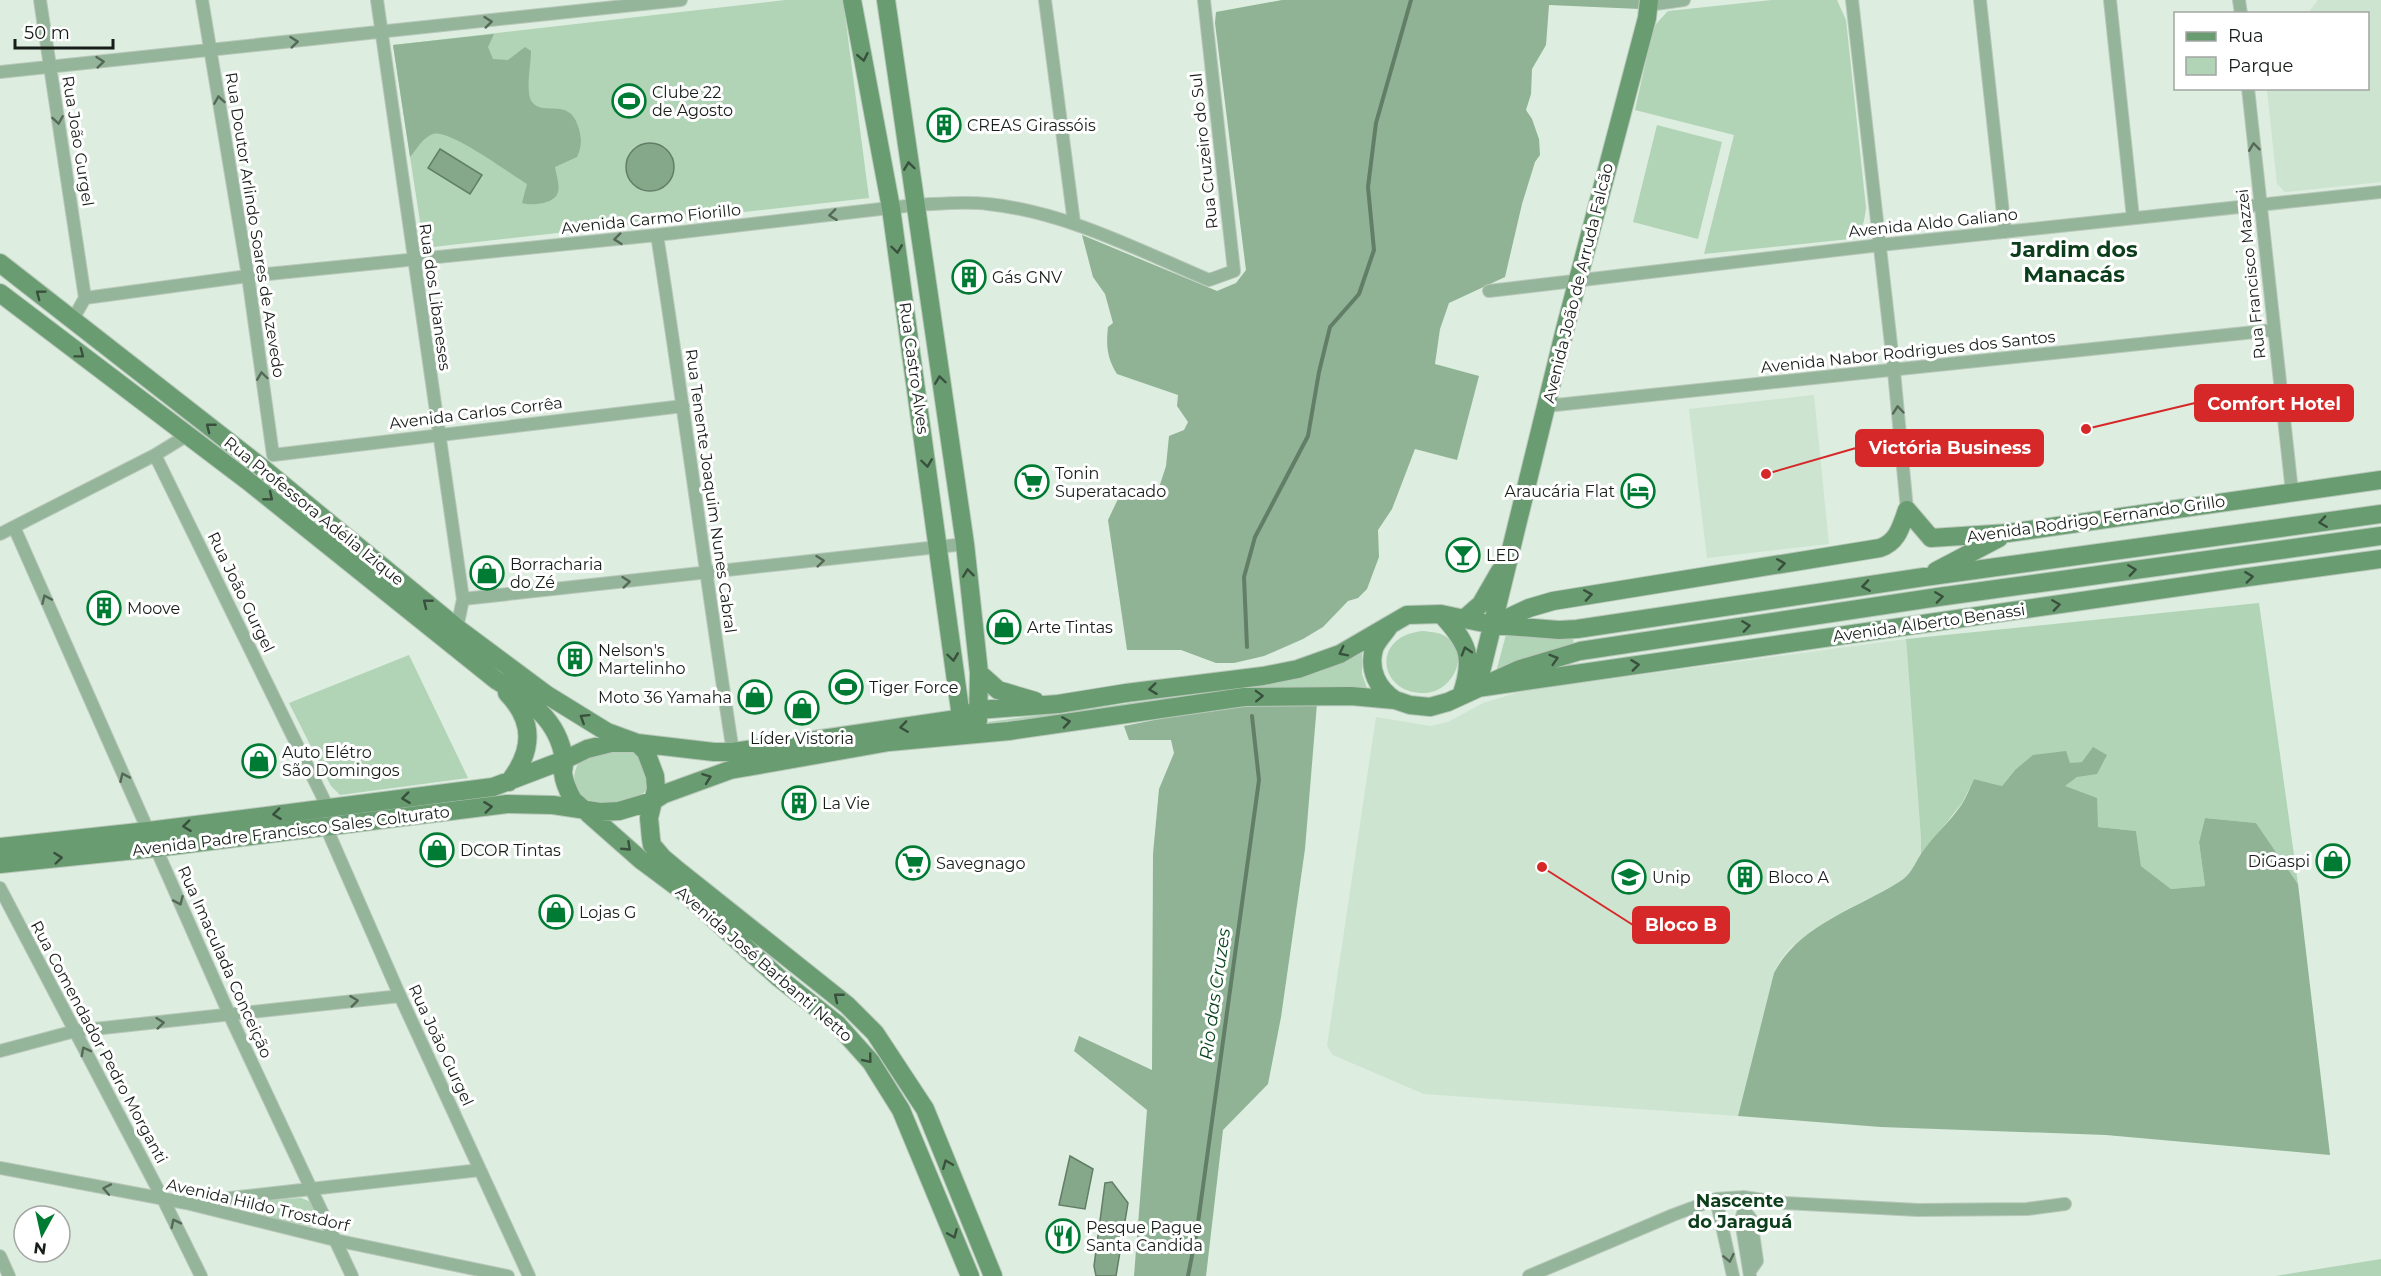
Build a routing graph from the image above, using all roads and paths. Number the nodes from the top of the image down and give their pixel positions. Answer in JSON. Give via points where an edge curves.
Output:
{"nodes":[{"id":1,"x":40,"y":0,"type":"edge"},
{"id":2,"x":202,"y":0,"type":"edge"},
{"id":3,"x":377,"y":0,"type":"edge"},
{"id":4,"x":681,"y":0,"type":"edge"},
{"id":5,"x":852,"y":0,"type":"edge"},
{"id":6,"x":886,"y":0,"type":"edge"},
{"id":7,"x":1045,"y":0,"type":"edge"},
{"id":8,"x":1204,"y":0,"type":"edge"},
{"id":9,"x":1684,"y":0,"type":"edge"},
{"id":10,"x":1852,"y":0,"type":"edge"},
{"id":11,"x":1980,"y":0,"type":"edge"},
{"id":12,"x":2110,"y":0,"type":"edge"},
{"id":13,"x":627,"y":3,"type":"edge"},
{"id":14,"x":1652,"y":5,"type":"edge"},
{"id":15,"x":382,"y":33,"type":"junction"},
{"id":16,"x":211,"y":51,"type":"junction"},
{"id":17,"x":50,"y":67,"type":"junction"},
{"id":18,"x":0,"y":72,"type":"edge"},
{"id":19,"x":2248,"y":90,"type":"edge"},
{"id":20,"x":2381,"y":192,"type":"edge"},
{"id":21,"x":915,"y":205,"type":"junction"},
{"id":22,"x":2260,"y":205,"type":"junction"},
{"id":23,"x":891,"y":208,"type":"junction"},
{"id":24,"x":2133,"y":218,"type":"junction"},
{"id":25,"x":1074,"y":223,"type":"junction"},
{"id":26,"x":2005,"y":232,"type":"junction"},
{"id":27,"x":657,"y":235,"type":"junction"},
{"id":28,"x":1880,"y":245,"type":"junction"},
{"id":29,"x":413,"y":261,"type":"junction"},
{"id":30,"x":0,"y":263,"type":"edge"},
{"id":31,"x":248,"y":276,"type":"junction"},
{"id":32,"x":1579,"y":279,"type":"junction"},
{"id":33,"x":1209,"y":280,"type":"joint"},
{"id":34,"x":1490,"y":291,"type":"dead end"},
{"id":35,"x":0,"y":293,"type":"edge"},
{"id":36,"x":85,"y":298,"type":"junction"},
{"id":37,"x":73,"y":319,"type":"junction"},
{"id":38,"x":2274,"y":330,"type":"junction"},
{"id":39,"x":55,"y":336,"type":"junction"},
{"id":40,"x":1894,"y":371,"type":"junction"},
{"id":41,"x":683,"y":406,"type":"junction"},
{"id":42,"x":1546,"y":406,"type":"junction"},
{"id":43,"x":439,"y":434,"type":"junction"},
{"id":44,"x":186,"y":436,"type":"junction"},
{"id":45,"x":155,"y":455,"type":"junction"},
{"id":46,"x":266,"y":460,"type":"junction"},
{"id":47,"x":2381,"y":480,"type":"edge"},
{"id":48,"x":248,"y":481,"type":"junction"},
{"id":49,"x":2292,"y":492,"type":"junction"},
{"id":50,"x":1907,"y":510,"type":"junction"},
{"id":51,"x":2381,"y":513,"type":"edge"},
{"id":52,"x":14,"y":527,"type":"junction"},
{"id":53,"x":2008,"y":533,"type":"junction"},
{"id":54,"x":0,"y":534,"type":"edge"},
{"id":55,"x":2381,"y":536,"type":"edge"},
{"id":56,"x":964,"y":544,"type":"junction"},
{"id":57,"x":938,"y":548,"type":"junction"},
{"id":58,"x":1512,"y":549,"type":"junction"},
{"id":59,"x":2381,"y":560,"type":"edge"},
{"id":60,"x":705,"y":574,"type":"junction"},
{"id":61,"x":1924,"y":577,"type":"junction"},
{"id":62,"x":464,"y":599,"type":"junction"},
{"id":63,"x":972,"y":602,"type":"junction"},
{"id":64,"x":946,"y":605,"type":"junction"},
{"id":65,"x":1442,"y":614,"type":"junction"},
{"id":66,"x":1465,"y":618,"type":"junction"},
{"id":67,"x":1393,"y":622,"type":"junction"},
{"id":68,"x":1493,"y":625,"type":"junction"},
{"id":69,"x":458,"y":627,"type":"junction"},
{"id":70,"x":452,"y":646,"type":"junction"},
{"id":71,"x":979,"y":673,"type":"junction"},
{"id":72,"x":496,"y":680,"type":"junction"},
{"id":73,"x":1469,"y":692,"type":"junction"},
{"id":74,"x":1395,"y":700,"type":"junction"},
{"id":75,"x":1054,"y":705,"type":"junction"},
{"id":76,"x":970,"y":714,"type":"junction"},
{"id":77,"x":975,"y":735,"type":"junction"},
{"id":78,"x":637,"y":743,"type":"junction"},
{"id":79,"x":733,"y":752,"type":"junction"},
{"id":80,"x":564,"y":760,"type":"junction"},
{"id":81,"x":509,"y":782,"type":"junction"},
{"id":82,"x":653,"y":801,"type":"junction"},
{"id":83,"x":328,"y":808,"type":"junction"},
{"id":84,"x":582,"y":810,"type":"junction"},
{"id":85,"x":326,"y":827,"type":"junction"},
{"id":86,"x":152,"y":839,"type":"junction"},
{"id":87,"x":0,"y":847,"type":"edge"},
{"id":88,"x":0,"y":864,"type":"edge"},
{"id":89,"x":0,"y":888,"type":"edge"},
{"id":90,"x":400,"y":996,"type":"junction"},
{"id":91,"x":230,"y":1016,"type":"junction"},
{"id":92,"x":75,"y":1031,"type":"junction"},
{"id":93,"x":0,"y":1051,"type":"edge"},
{"id":94,"x":0,"y":1168,"type":"edge"},
{"id":95,"x":480,"y":1170,"type":"junction"},
{"id":96,"x":312,"y":1188,"type":"junction"},
{"id":97,"x":1743,"y":1197,"type":"junction"},
{"id":98,"x":1716,"y":1199,"type":"junction"},
{"id":99,"x":164,"y":1201,"type":"junction"},
{"id":100,"x":186,"y":1203,"type":"junction"},
{"id":101,"x":2064,"y":1204,"type":"dead end"},
{"id":102,"x":334,"y":1240,"type":"junction"},
{"id":103,"x":0,"y":1256,"type":"edge"},
{"id":104,"x":1750,"y":1273,"type":"edge"},
{"id":105,"x":9,"y":1276,"type":"edge"},
{"id":106,"x":201,"y":1276,"type":"edge"},
{"id":107,"x":352,"y":1276,"type":"edge"},
{"id":108,"x":508,"y":1276,"type":"edge"},
{"id":109,"x":529,"y":1276,"type":"edge"},
{"id":110,"x":970,"y":1276,"type":"edge"},
{"id":111,"x":993,"y":1276,"type":"edge"},
{"id":112,"x":1529,"y":1276,"type":"edge"},
{"id":113,"x":1733,"y":1276,"type":"edge"}],
"edges":[{"from":1,"to":17,"type":"street","name":"Rua João Gurgel"},
{"from":2,"to":16,"type":"street","name":"Rua Doutor Arlindo Soares de Azevedo"},
{"from":3,"to":15,"type":"street","name":"Rua dos Libaneses"},
{"from":4,"to":13,"type":"street"},
{"from":5,"to":23,"type":"main road","name":"Rua Castro Alves","one_way":true},
{"from":21,"to":6,"type":"main road","name":"Rua Castro Alves","one_way":true},
{"from":7,"to":25,"type":"street"},
{"from":8,"to":33,"type":"street","name":"Rua Cruzeiro do Sul","via":[[1234,271]]},
{"from":9,"to":14,"type":"street"},
{"from":10,"to":28,"type":"street"},
{"from":11,"to":26,"type":"street"},
{"from":12,"to":24,"type":"street"},
{"from":15,"to":13,"type":"street","one_way":true},
{"from":14,"to":32,"type":"main road","name":"Avenida João de Arruda Falcão"},
{"from":16,"to":15,"type":"street","one_way":true},
{"from":15,"to":29,"type":"street","name":"Rua dos Libaneses"},
{"from":17,"to":16,"type":"street","one_way":true},
{"from":31,"to":16,"type":"street","name":"Rua Doutor Arlindo Soares de Azevedo","one_way":true},
{"from":17,"to":18,"type":"street"},
{"from":17,"to":36,"type":"street","name":"Rua João Gurgel","one_way":true},
{"from":22,"to":19,"type":"street","name":"Rua Francisco Mazzei","one_way":true},
{"from":20,"to":22,"type":"street","name":"Avenida Aldo Galiano"},
{"from":21,"to":23,"type":"street","name":"Avenida Carmo Fiorillo"},
{"from":21,"to":25,"type":"street","name":"Avenida Carmo Fiorillo","via":[[987,203]]},
{"from":56,"to":21,"type":"main road","name":"Rua Castro Alves","one_way":true},
{"from":22,"to":24,"type":"street","name":"Avenida Aldo Galiano"},
{"from":22,"to":38,"type":"street","name":"Rua Francisco Mazzei"},
{"from":23,"to":27,"type":"street","name":"Avenida Carmo Fiorillo","one_way":true},
{"from":23,"to":57,"type":"main road","name":"Rua Castro Alves","one_way":true},
{"from":24,"to":26,"type":"street","name":"Avenida Aldo Galiano"},
{"from":25,"to":33,"type":"street","name":"Avenida Carmo Fiorillo"},
{"from":26,"to":28,"type":"street","name":"Avenida Aldo Galiano"},
{"from":27,"to":29,"type":"street","name":"Avenida Carmo Fiorillo","one_way":true},
{"from":27,"to":41,"type":"street","name":"Rua Tenente Joaquim Nunes Cabral"},
{"from":28,"to":32,"type":"street","name":"Avenida Aldo Galiano"},
{"from":28,"to":40,"type":"street"},
{"from":29,"to":31,"type":"street","name":"Avenida Carmo Fiorillo"},
{"from":29,"to":43,"type":"street","name":"Rua dos Libaneses"},
{"from":37,"to":30,"type":"main road","name":"Rua Professora Adélia Izique","one_way":true},
{"from":31,"to":36,"type":"street","name":"Avenida Carmo Fiorillo"},
{"from":46,"to":31,"type":"street","name":"Rua Doutor Arlindo Soares de Azevedo","one_way":true},
{"from":32,"to":34,"type":"street","name":"Avenida Aldo Galiano"},
{"from":32,"to":42,"type":"main road","name":"Avenida João de Arruda Falcão"},
{"from":35,"to":39,"type":"main road","name":"Rua Professora Adélia Izique"},
{"from":36,"to":37,"type":"street"},
{"from":37,"to":39,"type":"main road"},
{"from":46,"to":37,"type":"main road","name":"Rua Professora Adélia Izique","one_way":true},
{"from":38,"to":40,"type":"street","name":"Avenida Nabor Rodrigues dos Santos"},
{"from":38,"to":49,"type":"street","name":"Rua Francisco Mazzei"},
{"from":39,"to":44,"type":"main road","name":"Rua Professora Adélia Izique","one_way":true},
{"from":40,"to":42,"type":"street","name":"Avenida Nabor Rodrigues dos Santos"},
{"from":50,"to":40,"type":"street","one_way":true},
{"from":41,"to":43,"type":"street","name":"Avenida Carlos Corrêa"},
{"from":41,"to":60,"type":"street","name":"Rua Tenente Joaquim Nunes Cabral"},
{"from":42,"to":58,"type":"main road","name":"Avenida João de Arruda Falcão"},
{"from":43,"to":46,"type":"street","name":"Avenida Carlos Corrêa"},
{"from":43,"to":62,"type":"street","name":"Rua dos Libaneses"},
{"from":44,"to":45,"type":"street"},
{"from":44,"to":48,"type":"main road","name":"Rua Professora Adélia Izique"},
{"from":45,"to":52,"type":"street"},
{"from":45,"to":83,"type":"street","name":"Rua João Gurgel"},
{"from":46,"to":48,"type":"main road"},
{"from":69,"to":46,"type":"main road","name":"Rua Professora Adélia Izique","one_way":true},
{"from":47,"to":49,"type":"main road","name":"Avenida Rodrigo Fernando Grillo"},
{"from":48,"to":70,"type":"main road","name":"Rua Professora Adélia Izique","one_way":true},
{"from":49,"to":53,"type":"main road","name":"Avenida Rodrigo Fernando Grillo"},
{"from":50,"to":53,"type":"main road","name":"Avenida Rodrigo Fernando Grillo","via":[[1931,538]]},
{"from":68,"to":50,"type":"main road","one_way":true,"via":[[1553,601],[1880,548],[1895,539]]},
{"from":51,"to":61,"type":"main road","one_way":true},
{"from":52,"to":54,"type":"street"},
{"from":86,"to":52,"type":"street","name":"Rua Imaculada Conceição","one_way":true},
{"from":53,"to":61,"type":"main road"},
{"from":73,"to":55,"type":"main road","one_way":true,"via":[[1520,669],[1580,651]]},
{"from":56,"to":57,"type":"street"},
{"from":63,"to":56,"type":"main road","name":"Rua Castro Alves","one_way":true},
{"from":60,"to":57,"type":"street","one_way":true},
{"from":57,"to":64,"type":"main road","name":"Rua Castro Alves"},
{"from":58,"to":66,"type":"main road","name":"Avenida João de Arruda Falcão","via":[[1481,604]]},
{"from":58,"to":68,"type":"main road","name":"Avenida João de Arruda Falcão"},
{"from":73,"to":59,"type":"main road","name":"Avenida Alberto Benassi","one_way":true},
{"from":62,"to":60,"type":"street","one_way":true},
{"from":60,"to":79,"type":"street","name":"Rua Tenente Joaquim Nunes Cabral"},
{"from":61,"to":68,"type":"main road","one_way":true,"via":[[1577,629]]},
{"from":62,"to":69,"type":"street"},
{"from":63,"to":64,"type":"main road"},
{"from":63,"to":71,"type":"main road","name":"Rua Castro Alves"},
{"from":64,"to":76,"type":"main road","name":"Rua Castro Alves","one_way":true},
{"from":65,"to":66,"type":"main road"},
{"from":65,"to":67,"type":"main road","via":[[1407,615]]},
{"from":73,"to":65,"type":"main road","one_way":true,"via":[[1467,648]]},
{"from":66,"to":68,"type":"main road"},
{"from":67,"to":74,"type":"main road","via":[[1375,648],[1373,667],[1383,692]]},
{"from":67,"to":75,"type":"main road","one_way":true,"via":[[1340,654],[1298,669]]},
{"from":68,"to":73,"type":"main road","name":"Avenida João de Arruda Falcão"},
{"from":69,"to":70,"type":"main road"},
{"from":78,"to":69,"type":"main road","name":"Rua Professora Adélia Izique","one_way":true,"via":[[607,732],[548,695]]},
{"from":70,"to":72,"type":"main road","name":"Rua Professora Adélia Izique"},
{"from":71,"to":75,"type":"main road","via":[[998,690]]},
{"from":71,"to":76,"type":"main road","name":"Rua Castro Alves"},
{"from":72,"to":80,"type":"main road","name":"Rua Professora Adélia Izique","via":[[542,711],[555,730]]},
{"from":72,"to":81,"type":"main road","via":[[522,711],[528,735],[520,768]]},
{"from":73,"to":74,"type":"main road","via":[[1430,707]]},
{"from":77,"to":74,"type":"main road","one_way":true,"via":[[1244,697],[1328,695]]},
{"from":75,"to":76,"type":"main road"},
{"from":76,"to":77,"type":"main road","name":"Rua Castro Alves"},
{"from":76,"to":79,"type":"main road","one_way":true},
{"from":82,"to":77,"type":"main road","one_way":true,"via":[[730,770],[889,742]]},
{"from":78,"to":79,"type":"main road"},
{"from":78,"to":80,"type":"main road","via":[[595,747]]},
{"from":78,"to":82,"type":"main road","via":[[646,752],[656,776]]},
{"from":80,"to":81,"type":"main road","name":"Avenida Padre Francisco Sales Colturato"},
{"from":80,"to":84,"type":"main road","via":[[566,788]]},
{"from":81,"to":83,"type":"main road","name":"Avenida Padre Francisco Sales Colturato","one_way":true},
{"from":82,"to":84,"type":"main road","via":[[619,811]]},
{"from":111,"to":82,"type":"main road","name":"Avenida José Barbanti Netto","one_way":true,"via":[[925,1109],[879,1038],[847,1005],[663,858],[649,834]]},
{"from":83,"to":86,"type":"main road","name":"Avenida Padre Francisco Sales Colturato","one_way":true},
{"from":85,"to":84,"type":"main road","name":"Avenida Padre Francisco Sales Colturato","one_way":true,"via":[[507,804]]},
{"from":84,"to":110,"type":"main road","name":"Avenida José Barbanti Netto","one_way":true,"via":[[837,1024],[871,1062],[901,1110]]},
{"from":85,"to":86,"type":"main road","name":"Avenida Padre Francisco Sales Colturato"},
{"from":85,"to":90,"type":"street","name":"Rua João Gurgel"},
{"from":86,"to":87,"type":"main road","name":"Avenida Padre Francisco Sales Colturato"},
{"from":88,"to":86,"type":"main road","name":"Avenida Padre Francisco Sales Colturato","one_way":true},
{"from":86,"to":91,"type":"street","name":"Rua Imaculada Conceição","one_way":true},
{"from":89,"to":92,"type":"street","name":"Rua Comendador Pedro Morganti"},
{"from":91,"to":90,"type":"street","one_way":true},
{"from":90,"to":95,"type":"street","name":"Rua João Gurgel"},
{"from":92,"to":91,"type":"street","one_way":true},
{"from":91,"to":96,"type":"street","name":"Rua Imaculada Conceição"},
{"from":92,"to":93,"type":"street"},
{"from":99,"to":92,"type":"street","name":"Rua Comendador Pedro Morganti","one_way":true},
{"from":99,"to":94,"type":"street","name":"Avenida Hildo Trostdorf","one_way":true},
{"from":95,"to":96,"type":"street"},
{"from":95,"to":109,"type":"street","name":"Rua João Gurgel"},
{"from":96,"to":100,"type":"street"},
{"from":96,"to":102,"type":"street","name":"Rua Imaculada Conceição"},
{"from":97,"to":98,"type":"street"},
{"from":97,"to":101,"type":"street","via":[[1918,1210],[2027,1209]]},
{"from":97,"to":104,"type":"street","via":[[1757,1261]]},
{"from":98,"to":112,"type":"street"},
{"from":98,"to":113,"type":"street","one_way":true},
{"from":99,"to":100,"type":"street","name":"Avenida Hildo Trostdorf"},
{"from":106,"to":99,"type":"street","name":"Rua Comendador Pedro Morganti","one_way":true},
{"from":100,"to":102,"type":"street","name":"Avenida Hildo Trostdorf"},
{"from":102,"to":107,"type":"street","name":"Rua Imaculada Conceição"},
{"from":102,"to":108,"type":"street","name":"Avenida Hildo Trostdorf"},
{"from":103,"to":105,"type":"street"}]}
